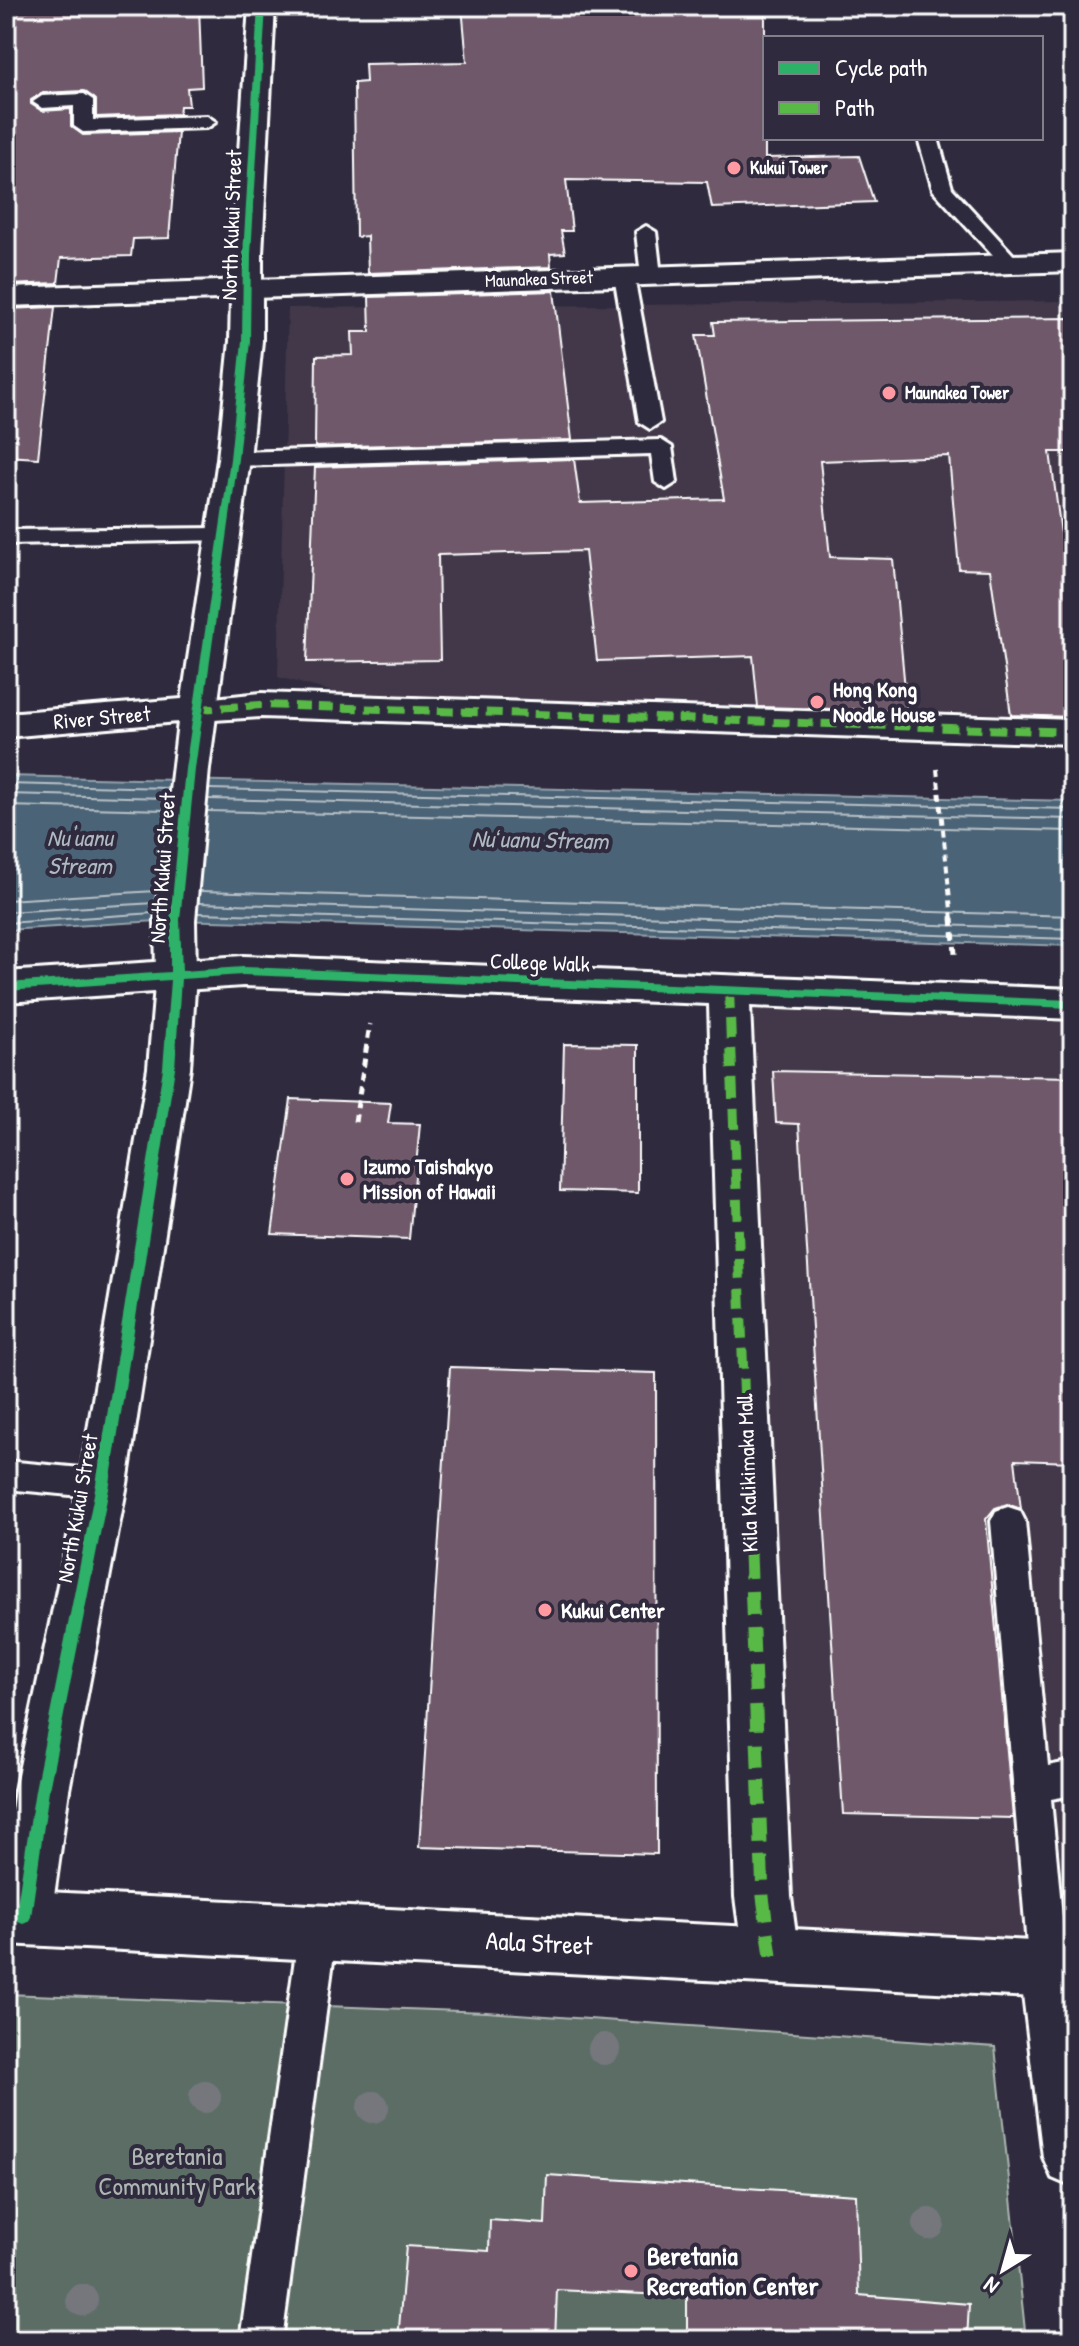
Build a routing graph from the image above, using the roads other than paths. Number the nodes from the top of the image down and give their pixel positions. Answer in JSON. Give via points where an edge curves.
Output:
{"nodes":[{"id":1,"x":262,"y":6,"type":"edge"},
{"id":2,"x":42,"y":102,"type":"dead end"},
{"id":3,"x":207,"y":122,"type":"dead end"},
{"id":4,"x":929,"y":140,"type":"edge"},
{"id":5,"x":646,"y":232,"type":"dead end"},
{"id":6,"x":1073,"y":262,"type":"edge"},
{"id":7,"x":1011,"y":264,"type":"junction"},
{"id":8,"x":637,"y":276,"type":"junction"},
{"id":9,"x":249,"y":288,"type":"junction"},
{"id":10,"x":6,"y":297,"type":"edge"},
{"id":11,"x":650,"y":422,"type":"dead end"},
{"id":12,"x":234,"y":459,"type":"junction"},
{"id":13,"x":666,"y":482,"type":"dead end"},
{"id":14,"x":223,"y":535,"type":"junction"},
{"id":15,"x":6,"y":537,"type":"edge"},
{"id":16,"x":198,"y":709,"type":"junction"},
{"id":17,"x":6,"y":725,"type":"edge"},
{"id":18,"x":1073,"y":732,"type":"edge"},
{"id":19,"x":176,"y":974,"type":"junction"},
{"id":20,"x":6,"y":987,"type":"edge"},
{"id":21,"x":729,"y":989,"type":"junction"},
{"id":22,"x":1073,"y":1004,"type":"edge"},
{"id":23,"x":6,"y":1475,"type":"edge"},
{"id":24,"x":103,"y":1484,"type":"junction"},
{"id":25,"x":1008,"y":1521,"type":"dead end"},
{"id":26,"x":1073,"y":1778,"type":"edge"},
{"id":27,"x":1032,"y":1786,"type":"junction"},
{"id":28,"x":15,"y":1917,"type":"edge"},
{"id":29,"x":318,"y":1931,"type":"junction"},
{"id":30,"x":771,"y":1956,"type":"junction"},
{"id":31,"x":1061,"y":1971,"type":"edge"},
{"id":32,"x":1073,"y":2157,"type":"edge"},
{"id":33,"x":261,"y":2340,"type":"edge"}],
"edges":[{"from":1,"to":9,"type":"street","name":"North Kukui Street"},
{"from":2,"to":3,"type":"lane","via":[[84,100],[83,126]]},
{"from":4,"to":7,"type":"lane","via":[[943,190]]},
{"from":5,"to":8,"type":"lane"},
{"from":6,"to":7,"type":"street","name":"Maunakea Street"},
{"from":7,"to":8,"type":"street","name":"Maunakea Street"},
{"from":8,"to":9,"type":"street","name":"Maunakea Street"},
{"from":8,"to":11,"type":"lane"},
{"from":9,"to":10,"type":"street","name":"Maunakea Street"},
{"from":9,"to":12,"type":"street","name":"North Kukui Street"},
{"from":12,"to":13,"type":"lane","via":[[661,447]]},
{"from":12,"to":14,"type":"street","name":"North Kukui Street"},
{"from":14,"to":15,"type":"lane"},
{"from":14,"to":16,"type":"street","name":"North Kukui Street"},
{"from":16,"to":17,"type":"street","name":"River Street"},
{"from":16,"to":18,"type":"street","name":"River Street","via":[[261,705]]},
{"from":16,"to":19,"type":"street","name":"North Kukui Street","via":[[175,920]]},
{"from":19,"to":20,"type":"street","name":"College Walk"},
{"from":19,"to":21,"type":"street","name":"College Walk","via":[[243,971]]},
{"from":19,"to":24,"type":"street","name":"North Kukui Street","via":[[169,1068]]},
{"from":21,"to":22,"type":"street","name":"College Walk"},
{"from":21,"to":30,"type":"street","name":"Kila Kalikimaka Mall","via":[[763,1897]]},
{"from":23,"to":24,"type":"lane"},
{"from":24,"to":28,"type":"street","name":"North Kukui Street"},
{"from":25,"to":27,"type":"lane"},
{"from":26,"to":27,"type":"lane"},
{"from":27,"to":31,"type":"lane"},
{"from":28,"to":29,"type":"street","name":"Aala Street"},
{"from":29,"to":30,"type":"street","name":"Aala Street"},
{"from":29,"to":33,"type":"lane"},
{"from":30,"to":31,"type":"street","name":"Aala Street"},
{"from":31,"to":32,"type":"street"}]}
